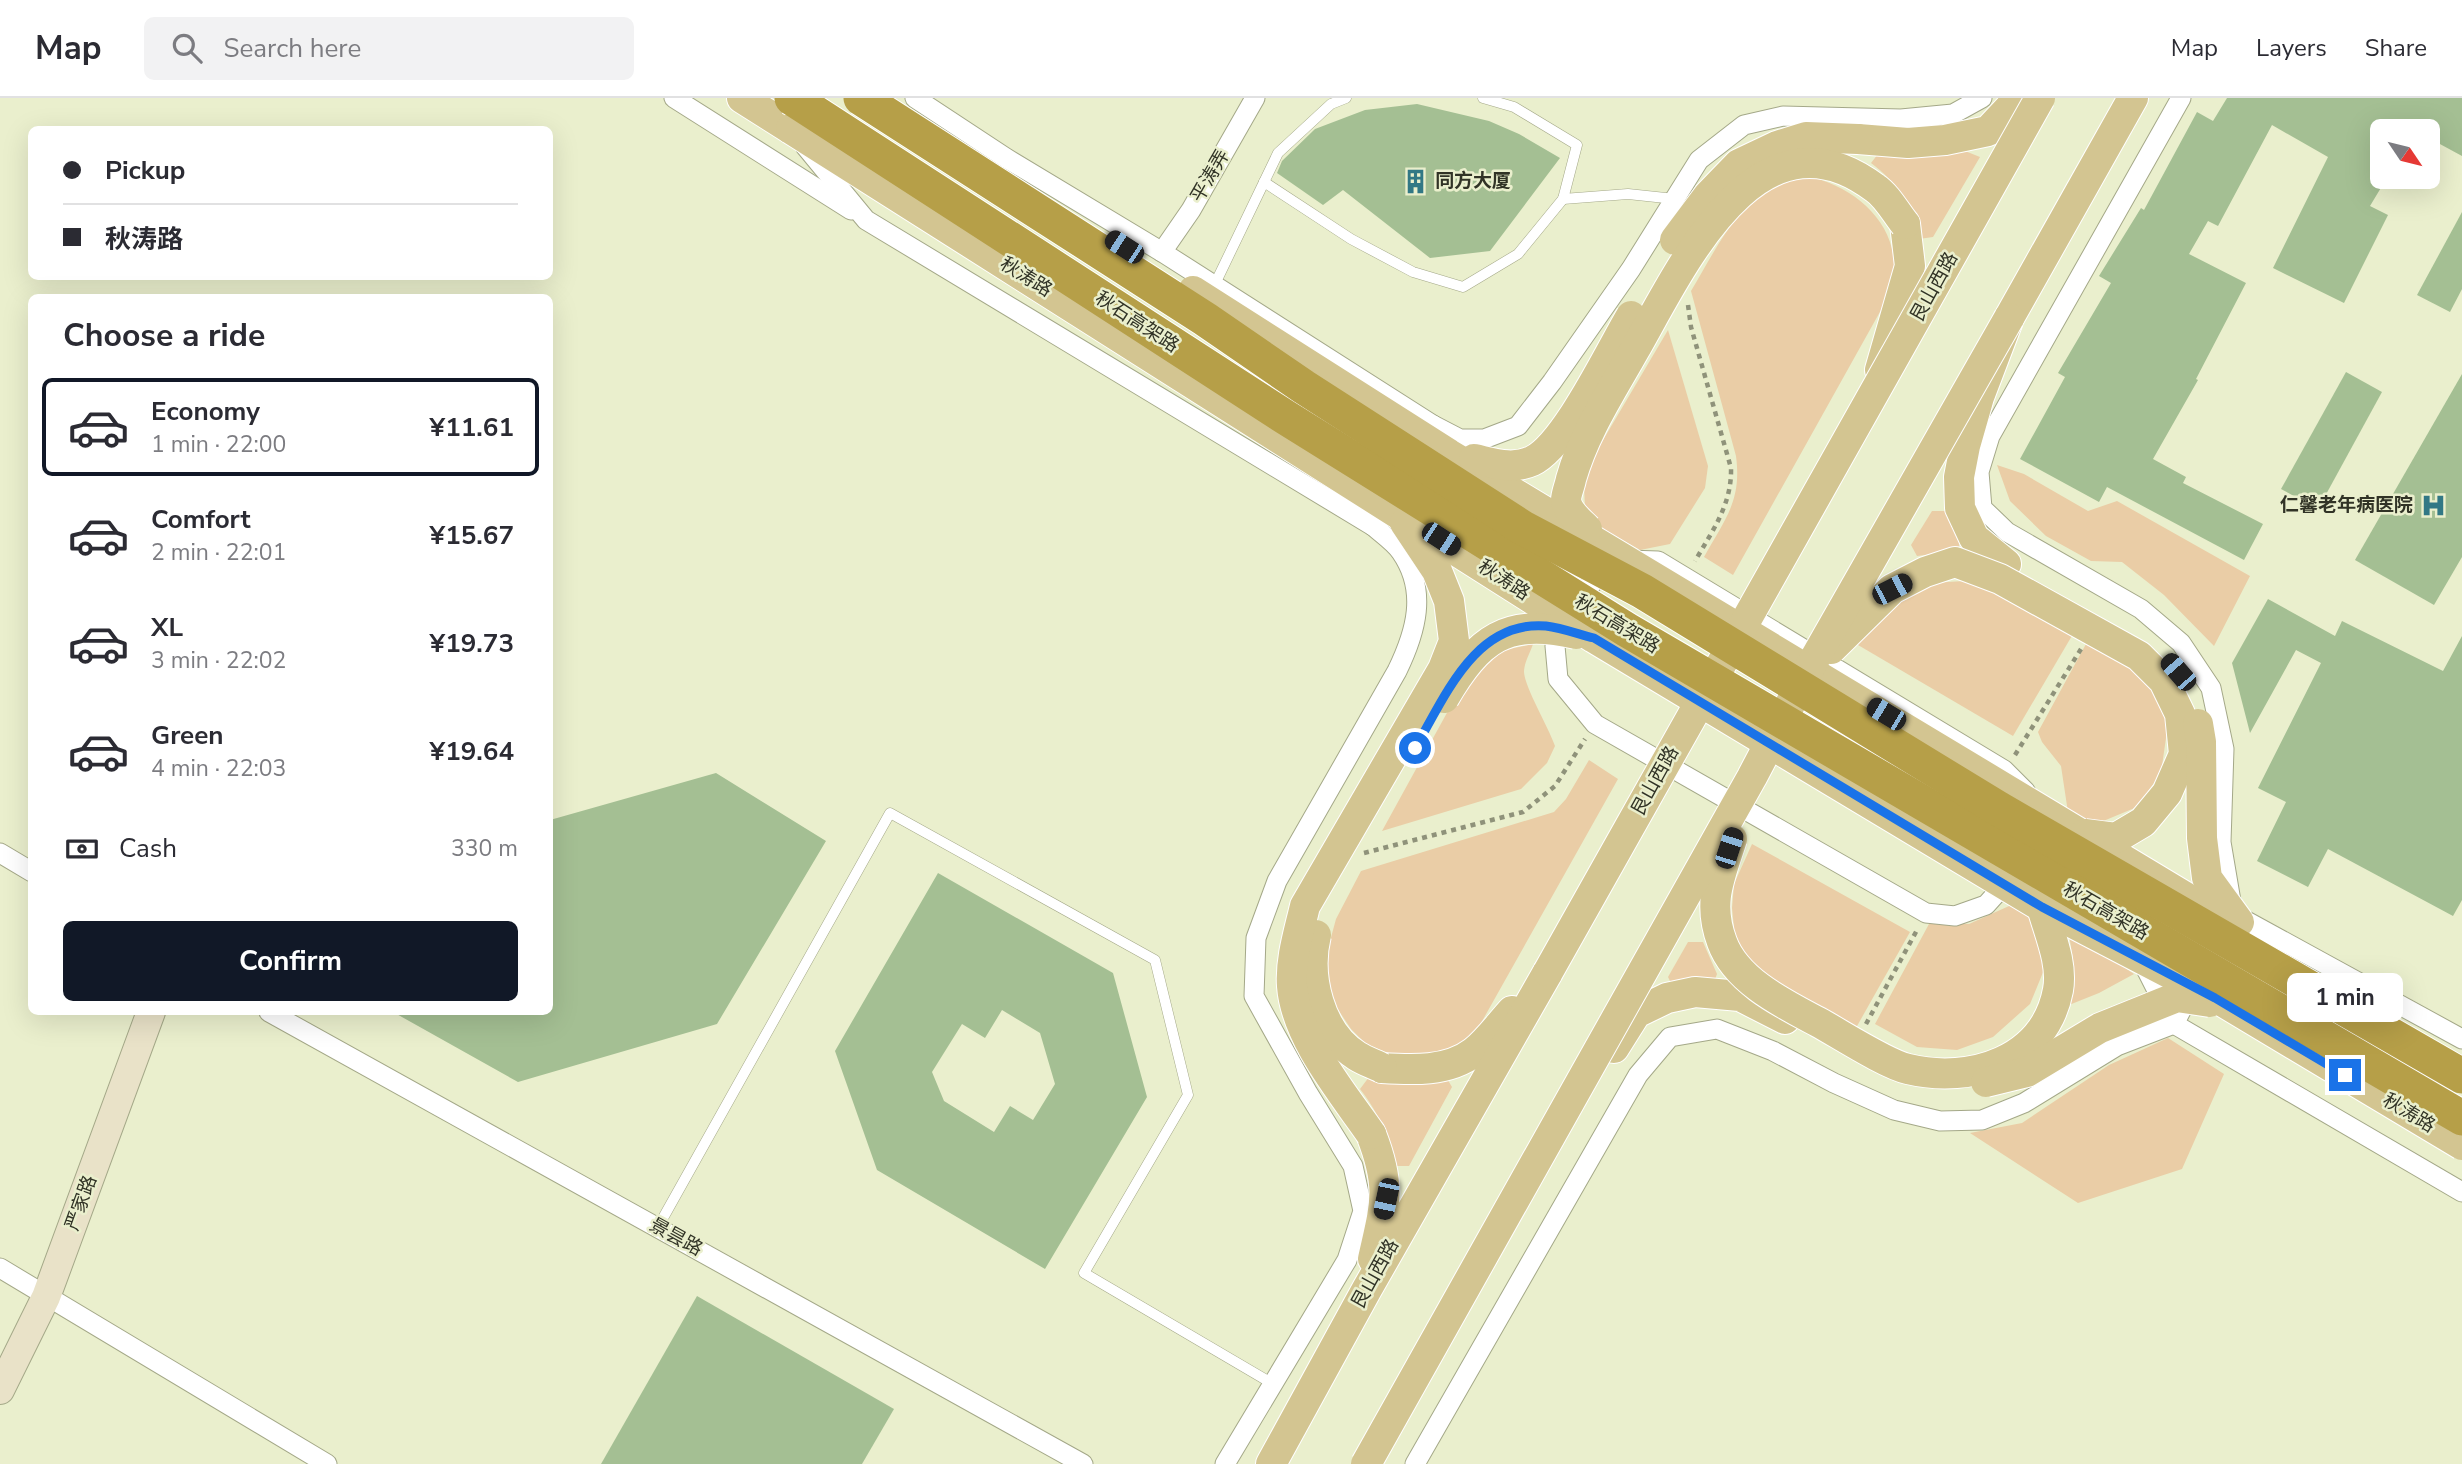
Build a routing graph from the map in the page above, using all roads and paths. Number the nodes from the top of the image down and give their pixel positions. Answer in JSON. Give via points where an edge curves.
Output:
{"nodes":[{"id":1,"x":674,"y":98,"type":"edge"},
{"id":2,"x":742,"y":98,"type":"edge"},
{"id":3,"x":861,"y":98,"type":"edge"},
{"id":4,"x":888,"y":98,"type":"edge"},
{"id":5,"x":915,"y":98,"type":"edge"},
{"id":6,"x":1255,"y":98,"type":"edge"},
{"id":7,"x":1346,"y":98,"type":"edge"},
{"id":8,"x":1483,"y":98,"type":"edge"},
{"id":9,"x":1982,"y":98,"type":"edge"},
{"id":10,"x":2019,"y":98,"type":"edge"},
{"id":11,"x":2040,"y":98,"type":"edge"},
{"id":12,"x":2133,"y":98,"type":"edge"},
{"id":13,"x":2181,"y":98,"type":"edge"},
{"id":14,"x":791,"y":114,"type":"edge"},
{"id":15,"x":1264,"y":182,"type":"junction"},
{"id":16,"x":1563,"y":198,"type":"junction"},
{"id":17,"x":1675,"y":199,"type":"junction"},
{"id":18,"x":866,"y":220,"type":"junction"},
{"id":19,"x":1162,"y":251,"type":"junction"},
{"id":20,"x":1214,"y":286,"type":"junction"},
{"id":21,"x":1679,"y":299,"type":"dead end"},
{"id":22,"x":2009,"y":318,"type":"junction"},
{"id":23,"x":1873,"y":396,"type":"junction"},
{"id":24,"x":1433,"y":425,"type":"junction"},
{"id":25,"x":1449,"y":454,"type":"junction"},
{"id":26,"x":1394,"y":508,"type":"junction"},
{"id":27,"x":1600,"y":542,"type":"junction"},
{"id":28,"x":1658,"y":561,"type":"junction"},
{"id":29,"x":1571,"y":607,"type":"junction"},
{"id":30,"x":1594,"y":638,"type":"junction"},
{"id":31,"x":2087,"y":640,"type":"dead end"},
{"id":32,"x":1806,"y":674,"type":"junction"},
{"id":33,"x":1595,"y":724,"type":"junction"},
{"id":34,"x":2004,"y":769,"type":"junction"},
{"id":35,"x":1752,"y":777,"type":"junction"},
{"id":36,"x":2084,"y":833,"type":"junction"},
{"id":37,"x":0,"y":853,"type":"edge"},
{"id":38,"x":1363,"y":853,"type":"dead end"},
{"id":39,"x":28,"y":870,"type":"edge"},
{"id":40,"x":2017,"y":870,"type":"junction"},
{"id":41,"x":2042,"y":907,"type":"junction"},
{"id":42,"x":1926,"y":913,"type":"junction"},
{"id":43,"x":2240,"y":923,"type":"junction"},
{"id":44,"x":1548,"y":972,"type":"junction"},
{"id":45,"x":2228,"y":1005,"type":"junction"},
{"id":46,"x":149,"y":1015,"type":"edge"},
{"id":47,"x":274,"y":1015,"type":"edge"},
{"id":48,"x":2174,"y":1024,"type":"junction"},
{"id":49,"x":1860,"y":1035,"type":"dead end"},
{"id":50,"x":2462,"y":1039,"type":"edge"},
{"id":51,"x":2462,"y":1056,"type":"edge"},
{"id":52,"x":2462,"y":1076,"type":"edge"},
{"id":53,"x":2462,"y":1118,"type":"edge"},
{"id":54,"x":2462,"y":1145,"type":"edge"},
{"id":55,"x":1529,"y":1177,"type":"junction"},
{"id":56,"x":2462,"y":1192,"type":"edge"},
{"id":57,"x":658,"y":1227,"type":"junction"},
{"id":58,"x":0,"y":1268,"type":"edge"},
{"id":59,"x":1367,"y":1289,"type":"junction"},
{"id":60,"x":46,"y":1297,"type":"junction"},
{"id":61,"x":1273,"y":1384,"type":"junction"},
{"id":62,"x":0,"y":1390,"type":"edge"},
{"id":63,"x":327,"y":1464,"type":"edge"},
{"id":64,"x":1083,"y":1464,"type":"edge"},
{"id":65,"x":1225,"y":1464,"type":"edge"},
{"id":66,"x":1271,"y":1464,"type":"edge"},
{"id":67,"x":1366,"y":1464,"type":"edge"},
{"id":68,"x":1415,"y":1464,"type":"edge"}],
"edges":[{"from":1,"to":18,"type":"street"},
{"from":2,"to":14,"type":"main road","name":"秋涛路"},
{"from":3,"to":52,"type":"highway","name":"秋石高架路","bridge":true,"via":[[1523,528],[1642,591],[1999,809]]},
{"from":4,"to":25,"type":"main road","bridge":true},
{"from":5,"to":19,"type":"street"},
{"from":6,"to":19,"type":"street","name":"平涛弄"},
{"from":7,"to":15,"type":"lane","via":[[1331,104],[1278,153]]},
{"from":8,"to":16,"type":"lane","via":[[1514,107],[1577,145]]},
{"from":9,"to":17,"type":"street","via":[[1953,114],[1901,119],[1783,116],[1744,125],[1699,160]]},
{"from":10,"to":25,"type":"main road","bridge":true,"via":[[1988,131],[1908,143],[1806,137],[1739,164],[1681,229],[1558,441],[1532,461],[1510,467]]},
{"from":11,"to":23,"type":"main road","name":"艮山西路","bridge":true},
{"from":12,"to":22,"type":"main road"},
{"from":13,"to":43,"type":"street","via":[[1990,436],[1979,471],[1982,508],[2007,532],[2141,609],[2180,643],[2211,688],[2224,749],[2221,842]]},
{"from":14,"to":18,"type":"street"},
{"from":14,"to":26,"type":"main road","name":"秋涛路","bridge":true},
{"from":14,"to":53,"type":"highway","name":"秋石高架路","bridge":true,"via":[[1627,630]]},
{"from":15,"to":16,"type":"lane","via":[[1351,239],[1413,272],[1462,287],[1518,254]]},
{"from":15,"to":20,"type":"lane"},
{"from":16,"to":17,"type":"lane","via":[[1628,194]]},
{"from":17,"to":24,"type":"street","via":[[1631,269],[1517,426],[1484,439],[1460,439]]},
{"from":18,"to":26,"type":"street"},
{"from":19,"to":20,"type":"street"},
{"from":20,"to":24,"type":"street"},
{"from":21,"to":28,"type":"path","via":[[1690,306],[1691,327],[1731,468],[1732,488],[1694,563]]},
{"from":22,"to":32,"type":"main road","bridge":true},
{"from":22,"to":43,"type":"main road","bridge":true,"via":[[1965,446],[1959,477],[1961,508],[1974,538],[2007,564],[2149,639],[2178,672],[2195,709],[2201,742],[2207,878]]},
{"from":23,"to":27,"type":"main road","bridge":true,"via":[[1910,266],[1905,224],[1876,188],[1835,166],[1794,164],[1762,175],[1730,202],[1699,240],[1595,420],[1575,464],[1566,500],[1572,515]]},
{"from":23,"to":44,"type":"main road","name":"艮山西路","bridge":true},
{"from":24,"to":26,"type":"street"},
{"from":25,"to":27,"type":"main road","bridge":true},
{"from":26,"to":29,"type":"street"},
{"from":26,"to":30,"type":"main road","name":"秋涛路","bridge":true},
{"from":26,"to":59,"type":"main road","bridge":true,"via":[[1437,571],[1449,601],[1454,640],[1443,668],[1305,906],[1294,951],[1292,987],[1315,1052],[1371,1134],[1382,1164],[1386,1199]]},
{"from":26,"to":61,"type":"street","via":[[1400,550],[1413,575],[1418,604],[1412,638],[1277,881],[1256,938],[1254,996],[1353,1166],[1363,1211],[1347,1259]]},
{"from":27,"to":36,"type":"main road","bridge":true},
{"from":28,"to":29,"type":"street","via":[[1611,563]]},
{"from":28,"to":34,"type":"street"},
{"from":29,"to":33,"type":"street","via":[[1555,646],[1558,679]]},
{"from":30,"to":41,"type":"main road","name":"秋涛路","bridge":true},
{"from":30,"to":44,"type":"main road","bridge":true,"via":[[1546,626],[1523,628],[1501,634],[1479,649],[1455,679],[1323,908],[1313,948],[1314,984],[1322,1014],[1356,1056],[1382,1068],[1417,1070],[1448,1064],[1474,1052]]},
{"from":31,"to":34,"type":"path"},
{"from":32,"to":35,"type":"main road","bridge":true},
{"from":32,"to":36,"type":"main road","bridge":true,"via":[[1892,589],[1955,562],[2000,579],[2139,656],[2164,681],[2180,714],[2184,754],[2167,793],[2143,822],[2116,838]]},
{"from":33,"to":38,"type":"path","via":[[1555,786],[1523,811]]},
{"from":33,"to":42,"type":"street"},
{"from":34,"to":40,"type":"street","via":[[2040,816]]},
{"from":35,"to":41,"type":"main road","bridge":true,"via":[[1714,895],[1723,945],[1742,972],[1764,991],[1906,1069],[1984,1071],[2033,1040],[2050,1016],[2059,988],[2057,958]]},
{"from":35,"to":55,"type":"main road","bridge":true},
{"from":36,"to":43,"type":"main road","bridge":true},
{"from":37,"to":39,"type":"street"},
{"from":40,"to":42,"type":"street","via":[[1986,905],[1955,916]]},
{"from":40,"to":43,"type":"street","via":[[2140,934]]},
{"from":40,"to":48,"type":"street","via":[[2132,942]]},
{"from":41,"to":45,"type":"main road","name":"秋涛路","bridge":true},
{"from":42,"to":49,"type":"path"},
{"from":43,"to":48,"type":"street"},
{"from":43,"to":50,"type":"street"},
{"from":43,"to":51,"type":"main road"},
{"from":44,"to":59,"type":"main road","name":"艮山西路"},
{"from":45,"to":54,"type":"main road","name":"秋涛路","bridge":true},
{"from":45,"to":55,"type":"main road","bridge":true,"via":[[2177,996],[2100,1028],[2027,1072],[1935,1087],[1898,1078],[1740,996],[1695,992],[1667,998],[1636,1013]]},
{"from":46,"to":60,"type":"street","name":"严家路"},
{"from":47,"to":57,"type":"street","name":"景昙路"},
{"from":48,"to":56,"type":"street"},
{"from":48,"to":68,"type":"street","via":[[2117,1046],[2024,1103],[1982,1120],[1940,1121],[1894,1111],[1773,1051],[1717,1029],[1670,1037],[1638,1074]]},
{"from":55,"to":67,"type":"main road","bridge":true},
{"from":57,"to":61,"type":"lane","via":[[890,813],[1155,960],[1188,1095],[1084,1273]]},
{"from":57,"to":64,"type":"street","name":"景昙路"},
{"from":58,"to":60,"type":"street"},
{"from":59,"to":66,"type":"main road","name":"艮山西路"},
{"from":60,"to":62,"type":"street","name":"严家路"},
{"from":60,"to":63,"type":"street"},
{"from":61,"to":65,"type":"street"}]}
